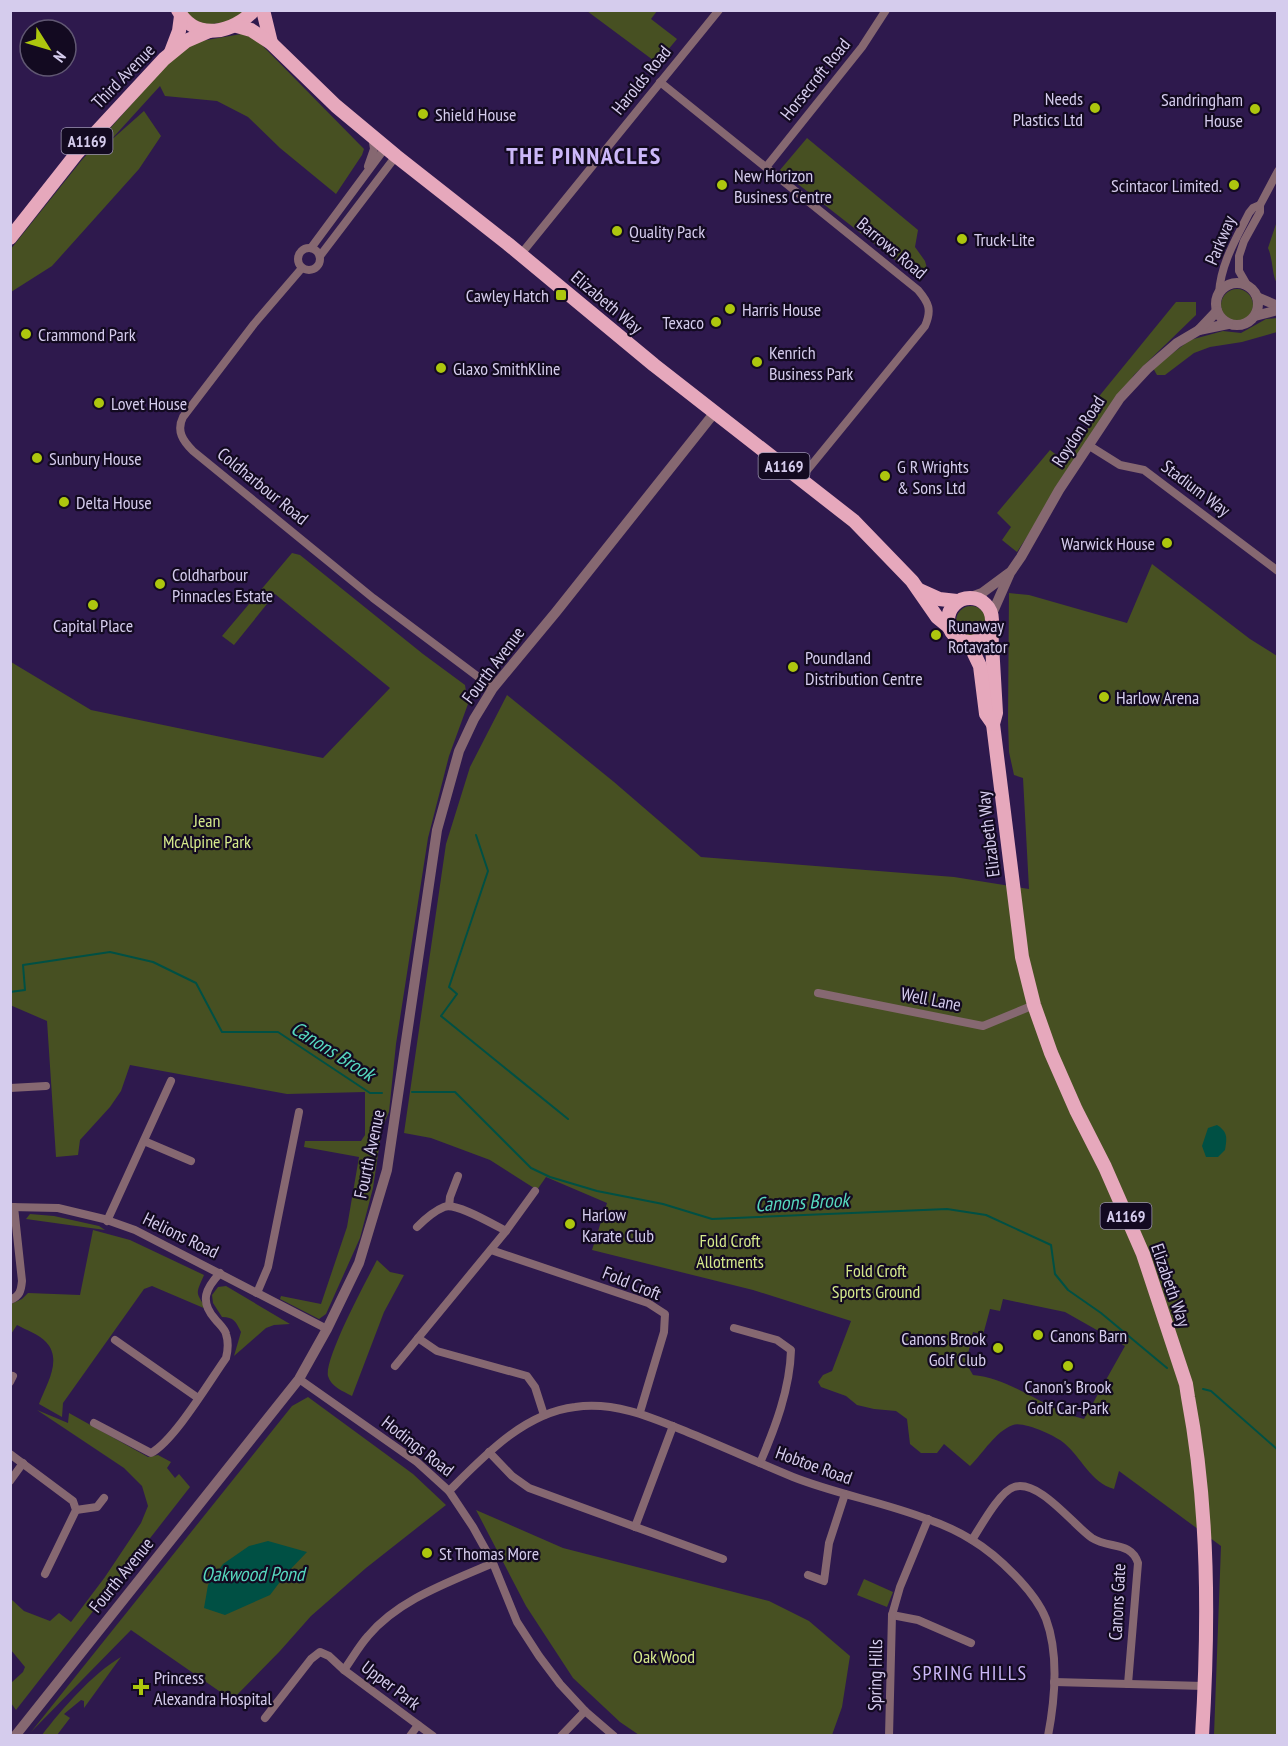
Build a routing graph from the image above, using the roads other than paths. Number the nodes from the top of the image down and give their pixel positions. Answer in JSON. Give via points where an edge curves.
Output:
{"nodes":[{"id":1,"x":254,"y":10,"type":"edge"},
{"id":2,"x":263,"y":10,"type":"edge"},
{"id":3,"x":719,"y":10,"type":"edge"},
{"id":4,"x":886,"y":10,"type":"edge"},
{"id":5,"x":179,"y":13,"type":"edge"},
{"id":6,"x":237,"y":26,"type":"junction"},
{"id":7,"x":209,"y":31,"type":"junction"},
{"id":8,"x":271,"y":43,"type":"junction"},
{"id":9,"x":171,"y":52,"type":"junction"},
{"id":10,"x":660,"y":82,"type":"junction"},
{"id":11,"x":372,"y":136,"type":"junction"},
{"id":12,"x":391,"y":152,"type":"junction"},
{"id":13,"x":767,"y":166,"type":"junction"},
{"id":14,"x":1278,"y":171,"type":"edge"},
{"id":15,"x":363,"y":178,"type":"junction"},
{"id":16,"x":1260,"y":205,"type":"junction"},
{"id":17,"x":10,"y":238,"type":"edge"},
{"id":18,"x":311,"y":248,"type":"junction"},
{"id":19,"x":521,"y":254,"type":"junction"},
{"id":20,"x":320,"y":256,"type":"junction"},
{"id":21,"x":302,"y":268,"type":"junction"},
{"id":22,"x":1247,"y":285,"type":"junction"},
{"id":23,"x":1219,"y":293,"type":"junction"},
{"id":24,"x":1257,"y":297,"type":"junction"},
{"id":25,"x":1278,"y":308,"type":"edge"},
{"id":26,"x":1217,"y":311,"type":"junction"},
{"id":27,"x":1255,"y":316,"type":"junction"},
{"id":28,"x":1228,"y":324,"type":"junction"},
{"id":29,"x":1198,"y":330,"type":"junction"},
{"id":30,"x":715,"y":412,"type":"junction"},
{"id":31,"x":1088,"y":445,"type":"junction"},
{"id":32,"x":800,"y":479,"type":"junction"},
{"id":33,"x":1278,"y":571,"type":"edge"},
{"id":34,"x":1010,"y":573,"type":"junction"},
{"id":35,"x":919,"y":589,"type":"junction"},
{"id":36,"x":964,"y":599,"type":"junction"},
{"id":37,"x":992,"y":621,"type":"junction"},
{"id":38,"x":948,"y":626,"type":"junction"},
{"id":39,"x":969,"y":643,"type":"junction"},
{"id":40,"x":493,"y":688,"type":"junction"},
{"id":41,"x":993,"y":724,"type":"junction"},
{"id":42,"x":818,"y":993,"type":"dead end"},
{"id":43,"x":1034,"y":1005,"type":"junction"},
{"id":44,"x":171,"y":1082,"type":"dead end"},
{"id":45,"x":46,"y":1086,"type":"dead end"},
{"id":46,"x":10,"y":1089,"type":"edge"},
{"id":47,"x":299,"y":1112,"type":"dead end"},
{"id":48,"x":144,"y":1141,"type":"junction"},
{"id":49,"x":191,"y":1161,"type":"dead end"},
{"id":50,"x":458,"y":1176,"type":"dead end"},
{"id":51,"x":535,"y":1191,"type":"dead end"},
{"id":52,"x":449,"y":1206,"type":"junction"},
{"id":53,"x":12,"y":1207,"type":"edge"},
{"id":54,"x":106,"y":1221,"type":"junction"},
{"id":55,"x":417,"y":1227,"type":"dead end"},
{"id":56,"x":506,"y":1231,"type":"junction"},
{"id":57,"x":490,"y":1250,"type":"junction"},
{"id":58,"x":220,"y":1273,"type":"junction"},
{"id":59,"x":256,"y":1293,"type":"junction"},
{"id":60,"x":10,"y":1300,"type":"edge"},
{"id":61,"x":734,"y":1328,"type":"dead end"},
{"id":62,"x":327,"y":1329,"type":"junction"},
{"id":63,"x":417,"y":1338,"type":"junction"},
{"id":64,"x":115,"y":1340,"type":"dead end"},
{"id":65,"x":395,"y":1366,"type":"dead end"},
{"id":66,"x":299,"y":1379,"type":"junction"},
{"id":67,"x":198,"y":1398,"type":"junction"},
{"id":68,"x":640,"y":1413,"type":"junction"},
{"id":69,"x":544,"y":1414,"type":"junction"},
{"id":70,"x":94,"y":1423,"type":"dead end"},
{"id":71,"x":673,"y":1426,"type":"junction"},
{"id":72,"x":489,"y":1452,"type":"junction"},
{"id":73,"x":10,"y":1454,"type":"edge"},
{"id":74,"x":23,"y":1463,"type":"junction"},
{"id":75,"x":760,"y":1463,"type":"junction"},
{"id":76,"x":10,"y":1481,"type":"edge"},
{"id":77,"x":449,"y":1491,"type":"junction"},
{"id":78,"x":845,"y":1494,"type":"junction"},
{"id":79,"x":104,"y":1498,"type":"dead end"},
{"id":80,"x":76,"y":1510,"type":"junction"},
{"id":81,"x":928,"y":1519,"type":"junction"},
{"id":82,"x":635,"y":1527,"type":"junction"},
{"id":83,"x":972,"y":1540,"type":"junction"},
{"id":84,"x":723,"y":1559,"type":"dead end"},
{"id":85,"x":493,"y":1563,"type":"junction"},
{"id":86,"x":45,"y":1574,"type":"dead end"},
{"id":87,"x":808,"y":1575,"type":"dead end"},
{"id":88,"x":892,"y":1615,"type":"junction"},
{"id":89,"x":972,"y":1643,"type":"dead end"},
{"id":90,"x":344,"y":1670,"type":"junction"},
{"id":91,"x":1054,"y":1682,"type":"junction"},
{"id":92,"x":1128,"y":1684,"type":"junction"},
{"id":93,"x":1204,"y":1686,"type":"junction"},
{"id":94,"x":585,"y":1711,"type":"junction"},
{"id":95,"x":265,"y":1718,"type":"dead end"},
{"id":96,"x":418,"y":1725,"type":"junction"},
{"id":97,"x":15,"y":1736,"type":"edge"},
{"id":98,"x":410,"y":1736,"type":"edge"},
{"id":99,"x":433,"y":1736,"type":"edge"},
{"id":100,"x":561,"y":1736,"type":"edge"},
{"id":101,"x":614,"y":1736,"type":"edge"},
{"id":102,"x":889,"y":1736,"type":"edge"},
{"id":103,"x":1047,"y":1736,"type":"edge"},
{"id":104,"x":1202,"y":1736,"type":"edge"}],
"edges":[{"from":1,"to":6,"type":"main road"},
{"from":2,"to":8,"type":"main road"},
{"from":3,"to":10,"type":"street","name":"Harolds Road"},
{"from":4,"to":13,"type":"street","name":"Horsecroft Road","via":[[862,47]]},
{"from":5,"to":7,"type":"main road","via":[[197,28]]},
{"from":5,"to":9,"type":"main road","name":"Third Avenue","number":"A1169","via":[[179,32]]},
{"from":6,"to":7,"type":"main road","name":"Third Avenue"},
{"from":6,"to":8,"type":"main road","name":"Elizabeth Way","number":"A1169"},
{"from":7,"to":9,"type":"main road","name":"Third Avenue","number":"A1169"},
{"from":8,"to":11,"type":"main road","name":"Elizabeth Way","number":"A1169"},
{"from":9,"to":17,"type":"main road","name":"Third Avenue","number":"A1169","via":[[77,153]]},
{"from":10,"to":13,"type":"street","name":"Barrows Road"},
{"from":10,"to":19,"type":"street","name":"Harolds Road"},
{"from":11,"to":12,"type":"main road","name":"Elizabeth Way","number":"A1169"},
{"from":11,"to":15,"type":"street","name":"Coldharbour Road","via":[[374,149]]},
{"from":12,"to":15,"type":"street","name":"Coldharbour Road"},
{"from":12,"to":19,"type":"main road","name":"Elizabeth Way","number":"A1169"},
{"from":12,"to":20,"type":"street","name":"Coldharbour Road"},
{"from":13,"to":32,"type":"street","name":"Barrows Road","via":[[918,290],[927,300],[930,314],[925,326]]},
{"from":14,"to":16,"type":"street","name":"Parkway"},
{"from":15,"to":18,"type":"street","name":"Coldharbour Road"},
{"from":16,"to":22,"type":"street","name":"Parkway","via":[[1239,256],[1239,271]]},
{"from":16,"to":23,"type":"street","name":"Parkway","via":[[1249,213],[1229,252]]},
{"from":18,"to":20,"type":"street"},
{"from":18,"to":21,"type":"street","name":"Coldharbour Road","via":[[298,255]]},
{"from":19,"to":30,"type":"main road","name":"Elizabeth Way","number":"A1169"},
{"from":20,"to":21,"type":"street","name":"Coldharbour Road","via":[[316,268]]},
{"from":21,"to":40,"type":"street","name":"Coldharbour Road","via":[[183,417],[181,436],[202,458],[373,598]]},
{"from":22,"to":23,"type":"street","via":[[1232,284]]},
{"from":22,"to":24,"type":"street"},
{"from":23,"to":26,"type":"street"},
{"from":24,"to":25,"type":"street"},
{"from":24,"to":27,"type":"street"},
{"from":25,"to":27,"type":"street"},
{"from":26,"to":28,"type":"street"},
{"from":26,"to":29,"type":"street","name":"Roydon Road"},
{"from":27,"to":28,"type":"street","via":[[1239,326]]},
{"from":28,"to":29,"type":"street","name":"Roydon Road"},
{"from":29,"to":31,"type":"street","name":"Roydon Road","via":[[1138,377]]},
{"from":30,"to":32,"type":"main road","name":"Elizabeth Way","number":"A1169"},
{"from":30,"to":40,"type":"street","name":"Fourth Avenue"},
{"from":31,"to":33,"type":"street","name":"Stadium Way","via":[[1120,465],[1144,470]]},
{"from":31,"to":34,"type":"street","name":"Roydon Road"},
{"from":32,"to":35,"type":"main road","name":"Elizabeth Way","number":"A1169","via":[[854,521]]},
{"from":34,"to":36,"type":"street","name":"Roydon Road","via":[[982,593]]},
{"from":34,"to":37,"type":"street","name":"Roydon Road"},
{"from":35,"to":36,"type":"main road","name":"Elizabeth Way","number":"A1169","via":[[939,599]]},
{"from":35,"to":38,"type":"main road","name":"Elizabeth Way","number":"A1169","via":[[937,617]]},
{"from":36,"to":37,"type":"main road","via":[[984,602]]},
{"from":36,"to":38,"type":"main road","via":[[949,612]]},
{"from":37,"to":39,"type":"main road","via":[[983,639]]},
{"from":37,"to":41,"type":"main road","name":"Elizabeth Way","number":"A1169","via":[[996,713]]},
{"from":38,"to":39,"type":"main road","via":[[955,637]]},
{"from":39,"to":41,"type":"main road","name":"Elizabeth Way","number":"A1169","via":[[980,666],[986,714]]},
{"from":40,"to":62,"type":"street","name":"Fourth Avenue","via":[[459,751],[447,791],[437,830],[387,1170],[359,1263]]},
{"from":41,"to":43,"type":"main road","name":"Elizabeth Way","number":"A1169","via":[[1022,957]]},
{"from":42,"to":43,"type":"street","name":"Well Lane","via":[[982,1026]]},
{"from":43,"to":93,"type":"main road","name":"Elizabeth Way","number":"A1169","via":[[1051,1053],[1143,1254],[1186,1384],[1203,1498]]},
{"from":44,"to":48,"type":"street"},
{"from":45,"to":46,"type":"street"},
{"from":47,"to":59,"type":"street","via":[[268,1267]]},
{"from":48,"to":49,"type":"street"},
{"from":48,"to":54,"type":"street"},
{"from":50,"to":52,"type":"street"},
{"from":51,"to":56,"type":"street"},
{"from":52,"to":55,"type":"street"},
{"from":52,"to":56,"type":"street"},
{"from":53,"to":54,"type":"street","name":"Helions Road","via":[[58,1208]]},
{"from":53,"to":60,"type":"street","via":[[22,1281],[17,1298]]},
{"from":54,"to":58,"type":"street","name":"Helions Road","via":[[135,1230]]},
{"from":56,"to":57,"type":"street"},
{"from":57,"to":63,"type":"street"},
{"from":57,"to":68,"type":"street","name":"Fold Croft","via":[[648,1303],[664,1314],[664,1332]]},
{"from":58,"to":59,"type":"street","name":"Helions Road"},
{"from":58,"to":67,"type":"street","via":[[209,1285],[205,1298],[208,1312],[226,1332],[229,1346],[226,1358]]},
{"from":59,"to":62,"type":"street","name":"Helions Road"},
{"from":61,"to":75,"type":"street","via":[[777,1340],[791,1350],[776,1421]]},
{"from":62,"to":66,"type":"street","name":"Fourth Avenue"},
{"from":63,"to":65,"type":"street"},
{"from":63,"to":69,"type":"street","via":[[437,1351],[527,1376],[536,1387]]},
{"from":64,"to":67,"type":"street"},
{"from":66,"to":77,"type":"street","name":"Hodings Road","via":[[417,1462]]},
{"from":66,"to":97,"type":"street","name":"Fourth Avenue"},
{"from":67,"to":70,"type":"street","via":[[167,1441],[151,1453]]},
{"from":68,"to":69,"type":"street","name":"Hobtoe Road","via":[[611,1407],[576,1407]]},
{"from":68,"to":71,"type":"street","name":"Hobtoe Road"},
{"from":69,"to":72,"type":"street","name":"Hobtoe Road"},
{"from":71,"to":75,"type":"street","name":"Hobtoe Road"},
{"from":71,"to":82,"type":"street"},
{"from":72,"to":77,"type":"street","name":"Hobtoe Road"},
{"from":72,"to":82,"type":"street","via":[[529,1488]]},
{"from":73,"to":74,"type":"street"},
{"from":74,"to":76,"type":"street"},
{"from":74,"to":80,"type":"street","via":[[73,1501]]},
{"from":75,"to":78,"type":"street","name":"Hobtoe Road"},
{"from":77,"to":85,"type":"street","name":"Hodings Road"},
{"from":78,"to":81,"type":"street","name":"Hobtoe Road"},
{"from":78,"to":87,"type":"street","via":[[829,1543],[824,1581]]},
{"from":79,"to":80,"type":"street","via":[[97,1507]]},
{"from":80,"to":86,"type":"street"},
{"from":81,"to":83,"type":"street","name":"Hobtoe Road"},
{"from":81,"to":88,"type":"street","name":"Spring Hills"},
{"from":82,"to":84,"type":"street"},
{"from":83,"to":91,"type":"street","name":"Hobtoe Road","via":[[1002,1563],[1029,1592],[1045,1617],[1052,1640]]},
{"from":83,"to":92,"type":"street","name":"Canons Gate","via":[[1004,1494],[1020,1485],[1035,1489],[1092,1538],[1131,1551],[1138,1563]]},
{"from":85,"to":90,"type":"street","name":"Upper Park","via":[[408,1602],[368,1636]]},
{"from":85,"to":94,"type":"street","name":"Hodings Road","via":[[517,1622],[553,1675]]},
{"from":88,"to":89,"type":"street","name":"Spring Hills","via":[[918,1620]]},
{"from":88,"to":102,"type":"street","name":"Spring Hills"},
{"from":90,"to":95,"type":"street","name":"Upper Park","via":[[320,1652]]},
{"from":90,"to":96,"type":"street","name":"Upper Park"},
{"from":91,"to":92,"type":"street"},
{"from":91,"to":103,"type":"street","name":"Hobtoe Road"},
{"from":92,"to":93,"type":"street"},
{"from":93,"to":104,"type":"main road","name":"Elizabeth Way","number":"A1169"},
{"from":94,"to":100,"type":"street"},
{"from":94,"to":101,"type":"street","name":"Hodings Road"},
{"from":96,"to":98,"type":"street","name":"Upper Park"},
{"from":96,"to":99,"type":"street","name":"Upper Park"}]}
